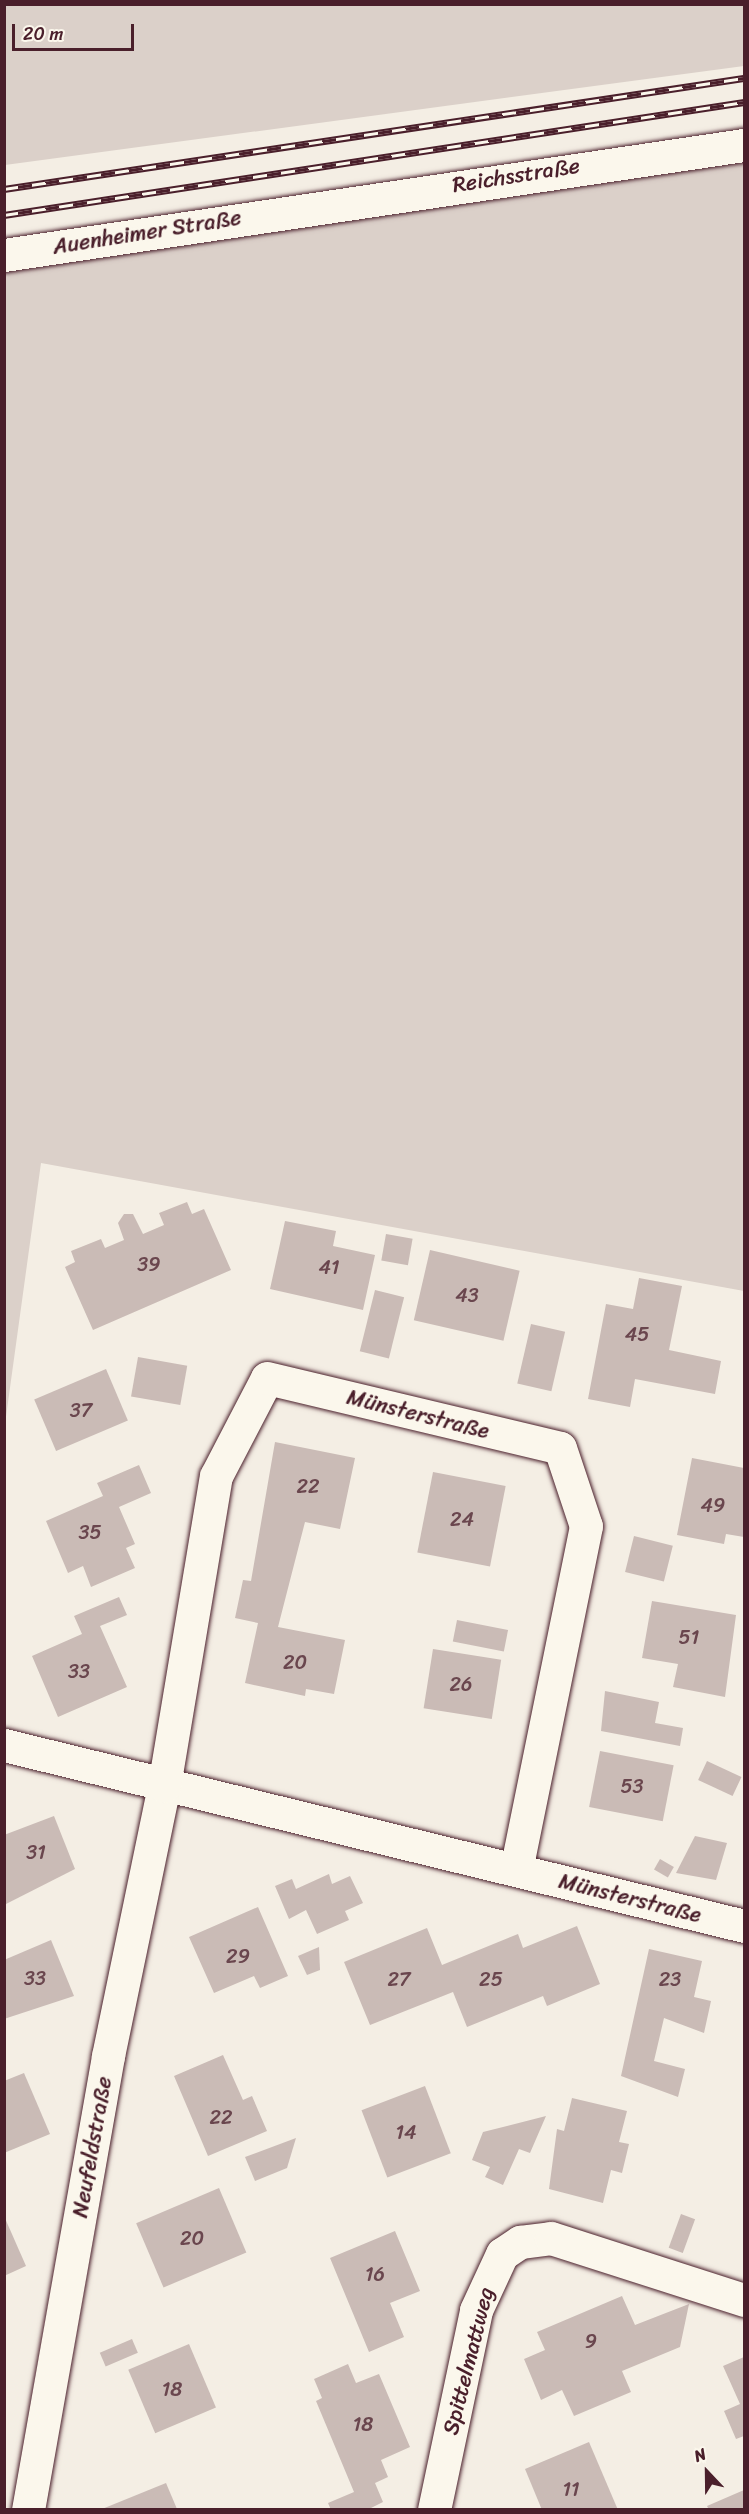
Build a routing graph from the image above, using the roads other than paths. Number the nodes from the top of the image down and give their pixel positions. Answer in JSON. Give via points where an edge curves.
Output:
{"nodes":[{"id":1,"x":744,"y":145,"type":"edge"},
{"id":2,"x":289,"y":210,"type":"joint"},
{"id":3,"x":4,"y":255,"type":"edge"},
{"id":4,"x":4,"y":1745,"type":"edge"},
{"id":5,"x":164,"y":1785,"type":"junction"},
{"id":6,"x":516,"y":1870,"type":"junction"},
{"id":7,"x":744,"y":1926,"type":"edge"},
{"id":8,"x":744,"y":2300,"type":"edge"},
{"id":9,"x":28,"y":2510,"type":"edge"},
{"id":10,"x":434,"y":2510,"type":"edge"}],
"edges":[{"from":1,"to":2,"type":"street","name":"Reichsstraße"},
{"from":2,"to":3,"type":"street","name":"Auenheimer Straße"},
{"from":4,"to":5,"type":"street","name":"Münsterstraße"},
{"from":5,"to":6,"type":"street","name":"Münsterstraße"},
{"from":5,"to":6,"type":"street","name":"Münsterstraße","via":[[216,1476],[267,1378],[560,1448],[586,1526]]},
{"from":5,"to":9,"type":"street","name":"Neufeldstraße","via":[[108,2056]]},
{"from":6,"to":7,"type":"street","name":"Münsterstraße"},
{"from":8,"to":10,"type":"street","name":"Spittelmattweg","via":[[551,2238],[520,2242],[502,2254],[476,2310]]}]}
